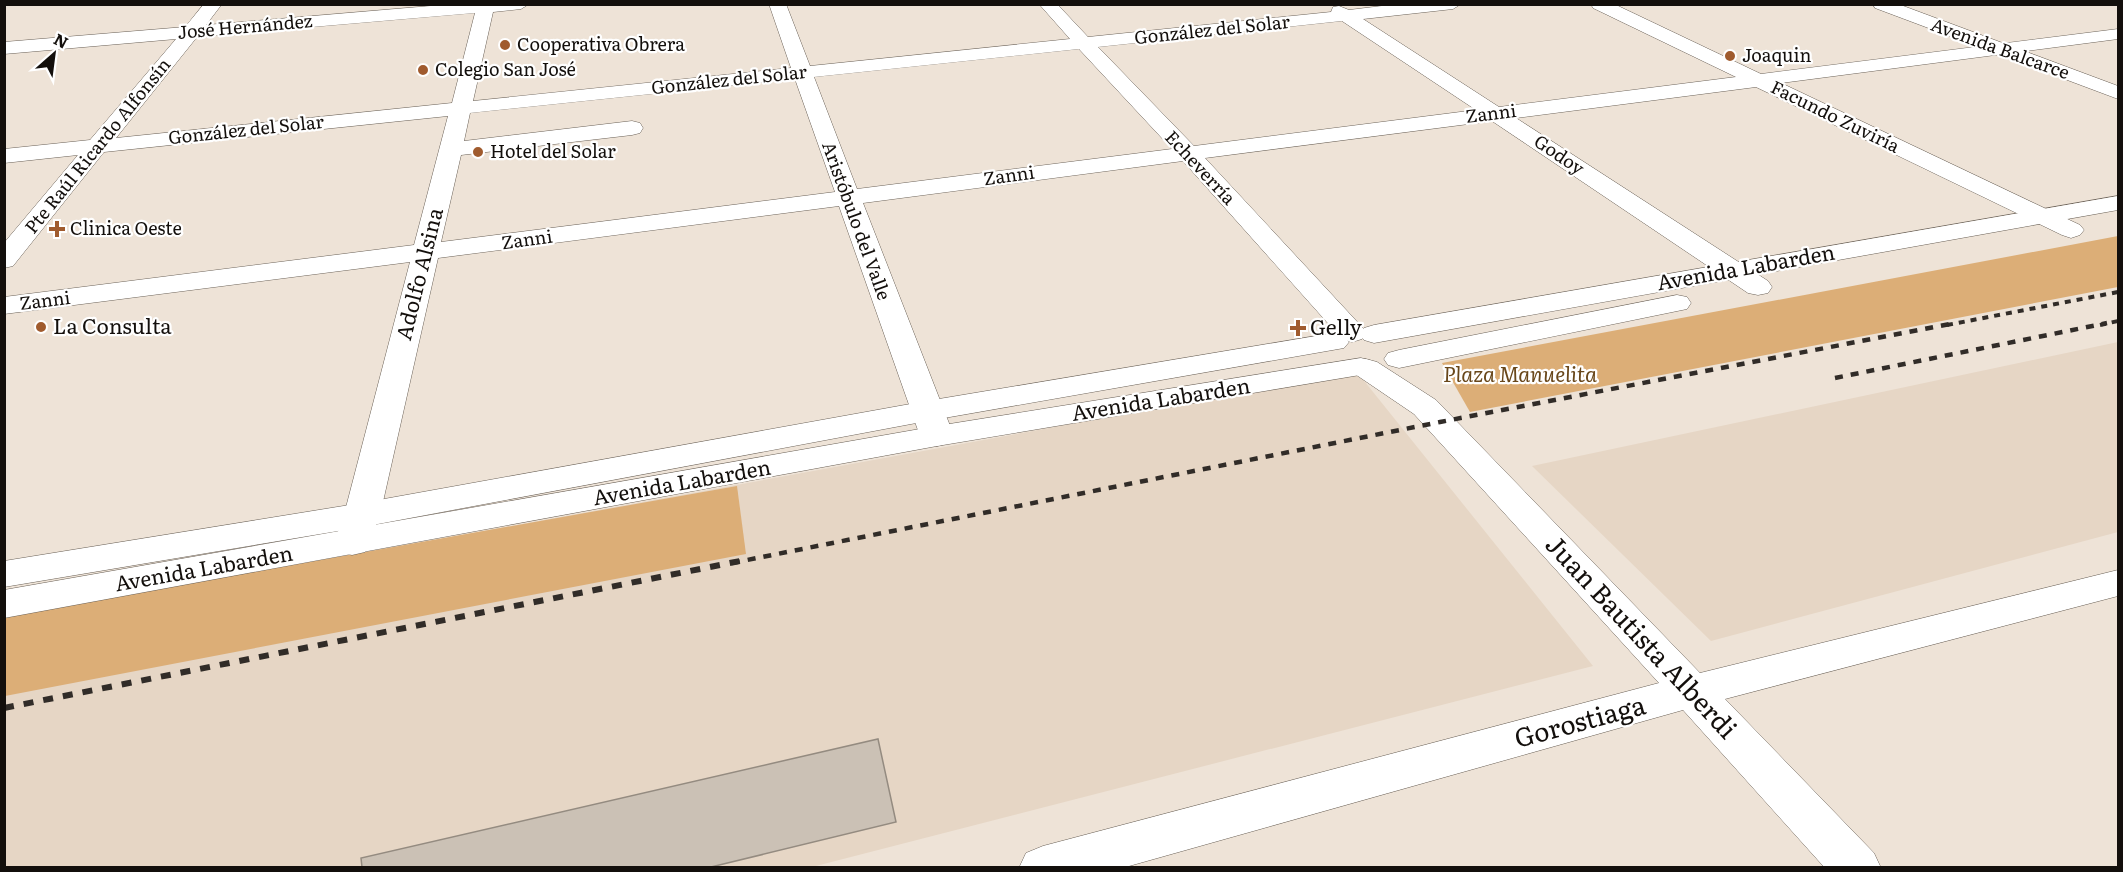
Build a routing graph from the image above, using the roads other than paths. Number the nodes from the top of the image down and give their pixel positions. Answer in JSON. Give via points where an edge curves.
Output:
{"nodes":[{"id":1,"x":214,"y":4,"type":"edge"},
{"id":2,"x":521,"y":4,"type":"edge"},
{"id":3,"x":777,"y":4,"type":"edge"},
{"id":4,"x":1047,"y":4,"type":"edge"},
{"id":5,"x":1453,"y":4,"type":"edge"},
{"id":6,"x":1599,"y":4,"type":"edge"},
{"id":7,"x":1881,"y":4,"type":"edge"},
{"id":8,"x":1897,"y":4,"type":"edge"},
{"id":9,"x":485,"y":6,"type":"edge"},
{"id":10,"x":1338,"y":10,"type":"edge"},
{"id":11,"x":193,"y":31,"type":"junction"},
{"id":12,"x":2118,"y":34,"type":"edge"},
{"id":13,"x":1084,"y":43,"type":"junction"},
{"id":14,"x":4,"y":48,"type":"edge"},
{"id":15,"x":2006,"y":48,"type":"junction"},
{"id":16,"x":802,"y":72,"type":"junction"},
{"id":17,"x":1756,"y":80,"type":"junction"},
{"id":18,"x":2118,"y":86,"type":"edge"},
{"id":19,"x":2118,"y":93,"type":"edge"},
{"id":20,"x":461,"y":108,"type":"junction"},
{"id":21,"x":1496,"y":113,"type":"junction"},
{"id":22,"x":633,"y":128,"type":"dead end"},
{"id":23,"x":100,"y":146,"type":"junction"},
{"id":24,"x":451,"y":149,"type":"junction"},
{"id":25,"x":1187,"y":152,"type":"junction"},
{"id":26,"x":4,"y":156,"type":"edge"},
{"id":27,"x":847,"y":197,"type":"junction"},
{"id":28,"x":2118,"y":203,"type":"edge"},
{"id":29,"x":2040,"y":215,"type":"junction"},
{"id":30,"x":2118,"y":222,"type":"edge"},
{"id":31,"x":2071,"y":230,"type":"junction"},
{"id":32,"x":425,"y":254,"type":"junction"},
{"id":33,"x":4,"y":260,"type":"edge"},
{"id":34,"x":1734,"y":271,"type":"junction"},
{"id":35,"x":1758,"y":287,"type":"junction"},
{"id":36,"x":4,"y":306,"type":"edge"},
{"id":37,"x":1353,"y":336,"type":"junction"},
{"id":38,"x":1398,"y":360,"type":"junction"},
{"id":39,"x":1364,"y":367,"type":"junction"},
{"id":40,"x":1425,"y":407,"type":"junction"},
{"id":41,"x":932,"y":424,"type":"junction"},
{"id":42,"x":357,"y":529,"type":"junction"},
{"id":43,"x":4,"y":574,"type":"edge"},
{"id":44,"x":2118,"y":583,"type":"edge"},
{"id":45,"x":4,"y":604,"type":"edge"},
{"id":46,"x":1692,"y":691,"type":"junction"},
{"id":47,"x":1057,"y":866,"type":"edge"},
{"id":48,"x":1857,"y":867,"type":"edge"}],
"edges":[{"from":1,"to":11,"type":"street","name":"Pte Raúl Ricardo Alfonsín"},
{"from":2,"to":9,"type":"street","name":"José Hernández"},
{"from":3,"to":16,"type":"street","name":"Aristóbulo del Valle"},
{"from":4,"to":13,"type":"street","name":"Echeverría"},
{"from":5,"to":10,"type":"street","name":"González del Solar"},
{"from":6,"to":17,"type":"street","name":"Facundo Zuviría"},
{"from":7,"to":15,"type":"street","name":"Avenida Balcarce"},
{"from":8,"to":15,"type":"street","name":"Avenida Balcarce"},
{"from":9,"to":11,"type":"street","name":"José Hernández"},
{"from":9,"to":20,"type":"street","name":"Adolfo Alsina"},
{"from":10,"to":13,"type":"street","name":"González del Solar"},
{"from":10,"to":21,"type":"street","name":"Godoy"},
{"from":11,"to":14,"type":"street","name":"José Hernández"},
{"from":11,"to":23,"type":"street","name":"Pte Raúl Ricardo Alfonsín"},
{"from":12,"to":15,"type":"street","name":"Zanni"},
{"from":13,"to":16,"type":"street","name":"González del Solar"},
{"from":13,"to":25,"type":"street","name":"Echeverría"},
{"from":15,"to":17,"type":"street","name":"Zanni"},
{"from":15,"to":18,"type":"street","name":"Avenida Balcarce"},
{"from":15,"to":19,"type":"street","name":"Avenida Balcarce"},
{"from":16,"to":20,"type":"street","name":"González del Solar"},
{"from":16,"to":27,"type":"street","name":"Aristóbulo del Valle"},
{"from":17,"to":21,"type":"street","name":"Zanni"},
{"from":17,"to":29,"type":"street","name":"Facundo Zuviría"},
{"from":20,"to":23,"type":"street","name":"González del Solar"},
{"from":20,"to":24,"type":"street","name":"Adolfo Alsina"},
{"from":21,"to":25,"type":"street","name":"Zanni"},
{"from":21,"to":34,"type":"street","name":"Godoy"},
{"from":22,"to":24,"type":"street"},
{"from":23,"to":26,"type":"street","name":"González del Solar"},
{"from":23,"to":33,"type":"street","name":"Pte Raúl Ricardo Alfonsín"},
{"from":24,"to":32,"type":"street","name":"Adolfo Alsina"},
{"from":25,"to":27,"type":"street","name":"Zanni"},
{"from":25,"to":37,"type":"street","name":"Echeverría"},
{"from":27,"to":32,"type":"street","name":"Zanni"},
{"from":27,"to":41,"type":"street","name":"Aristóbulo del Valle"},
{"from":28,"to":29,"type":"street","name":"Avenida Labarden"},
{"from":29,"to":31,"type":"street","name":"Facundo Zuviría"},
{"from":29,"to":34,"type":"street","name":"Avenida Labarden"},
{"from":30,"to":31,"type":"street","name":"Avenida Labarden"},
{"from":31,"to":35,"type":"street","name":"Avenida Labarden"},
{"from":32,"to":36,"type":"street","name":"Zanni"},
{"from":32,"to":42,"type":"street","name":"Adolfo Alsina"},
{"from":34,"to":35,"type":"street","name":"Godoy"},
{"from":34,"to":37,"type":"street","name":"Avenida Labarden"},
{"from":35,"to":38,"type":"street","name":"Avenida Labarden"},
{"from":37,"to":38,"type":"street","name":"Juan Bautista Alberdi","via":[[1396,345],[1400,352]]},
{"from":37,"to":39,"type":"street","name":"Juan Bautista Alberdi","via":[[1333,349],[1348,363]]},
{"from":37,"to":41,"type":"street","name":"Avenida Labarden"},
{"from":38,"to":39,"type":"street","name":"Avenida Labarden","via":[[1384,367]]},
{"from":38,"to":40,"type":"street","name":"Juan Bautista Alberdi"},
{"from":39,"to":40,"type":"street","name":"Juan Bautista Alberdi"},
{"from":39,"to":41,"type":"street","name":"Avenida Labarden"},
{"from":40,"to":46,"type":"street","name":"Juan Bautista Alberdi"},
{"from":41,"to":42,"type":"street","name":"Avenida Labarden"},
{"from":42,"to":43,"type":"street","name":"Avenida Labarden"},
{"from":42,"to":45,"type":"street","name":"Avenida Labarden"},
{"from":44,"to":46,"type":"street","name":"Gorostiaga"},
{"from":46,"to":47,"type":"street","name":"Gorostiaga"},
{"from":46,"to":48,"type":"street","name":"Juan Bautista Alberdi"}]}
